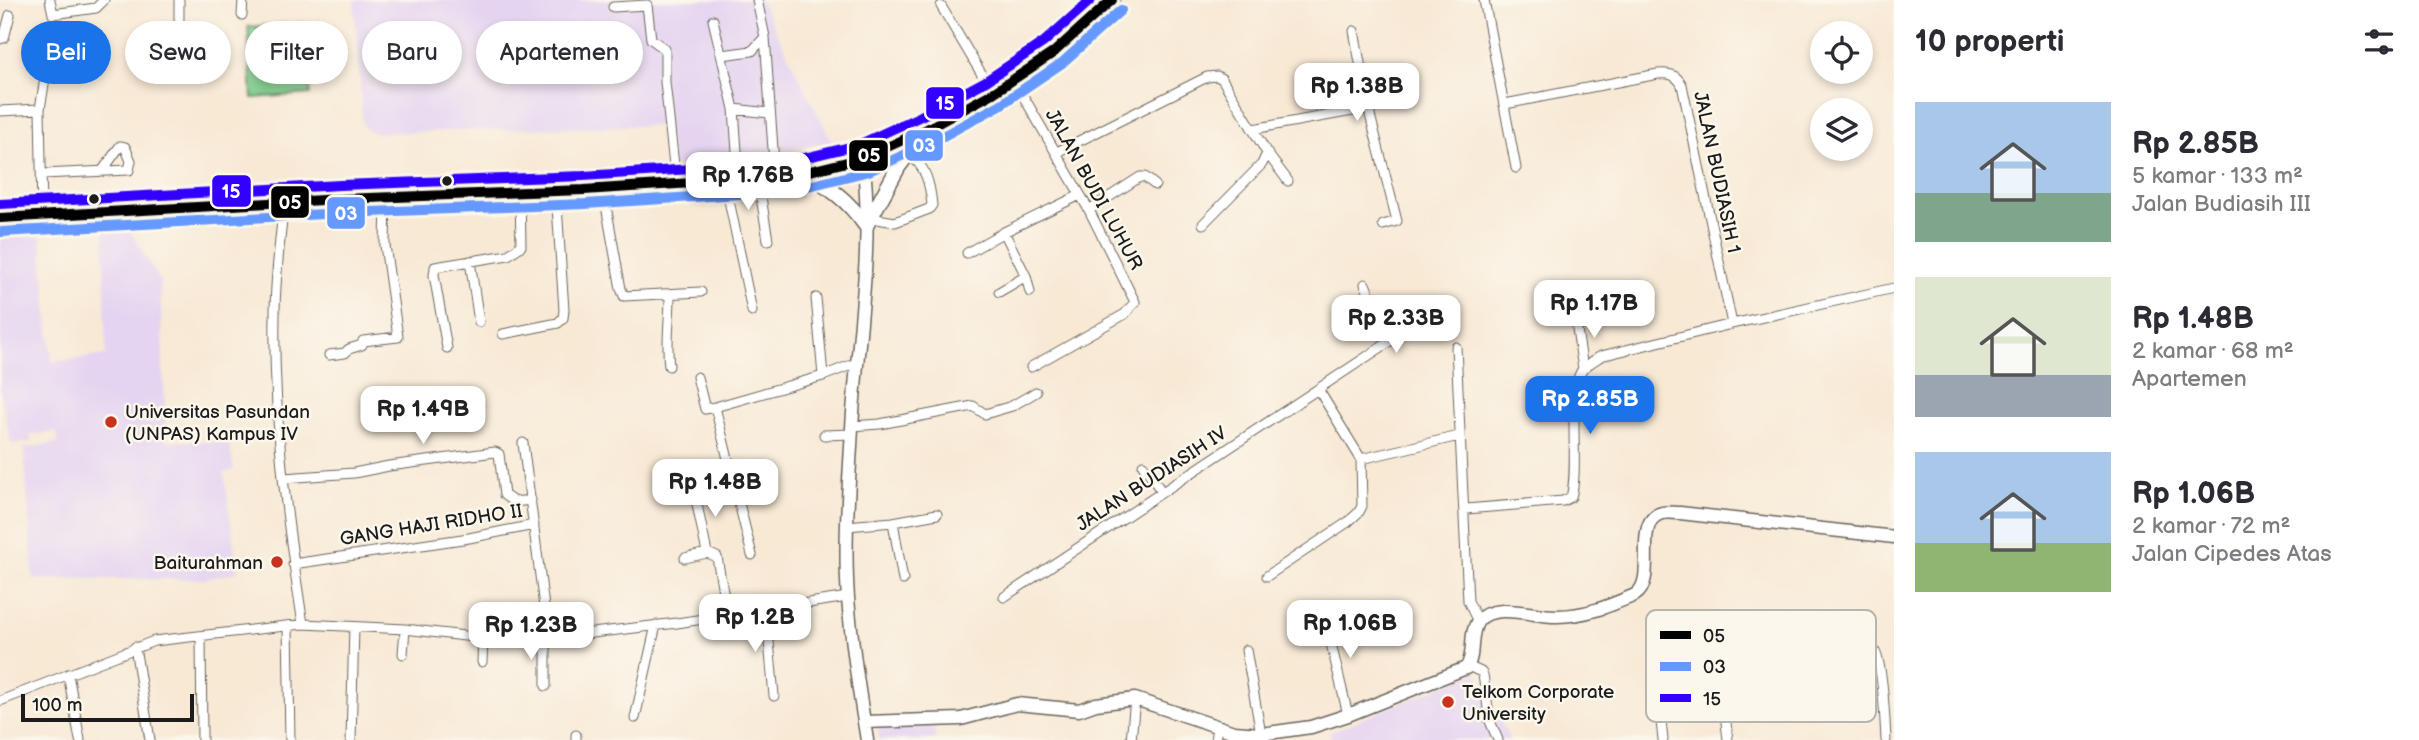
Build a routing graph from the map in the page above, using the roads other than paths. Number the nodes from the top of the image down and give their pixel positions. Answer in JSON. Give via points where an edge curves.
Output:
{"nodes":[{"id":1,"x":50,"y":0,"type":"edge"},
{"id":2,"x":104,"y":0,"type":"edge"},
{"id":3,"x":179,"y":0,"type":"edge"},
{"id":4,"x":243,"y":0,"type":"edge"},
{"id":5,"x":757,"y":0,"type":"edge"},
{"id":6,"x":1484,"y":0,"type":"edge"},
{"id":7,"x":1103,"y":4,"type":"edge"},
{"id":8,"x":613,"y":6,"type":"dead end"},
{"id":9,"x":941,"y":6,"type":"dead end"},
{"id":10,"x":10,"y":15,"type":"dead end"},
{"id":11,"x":242,"y":15,"type":"dead end"},
{"id":12,"x":178,"y":19,"type":"dead end"},
{"id":13,"x":713,"y":20,"type":"dead end"},
{"id":14,"x":1353,"y":32,"type":"dead end"},
{"id":15,"x":765,"y":37,"type":"junction"},
{"id":16,"x":0,"y":39,"type":"edge"},
{"id":17,"x":722,"y":55,"type":"junction"},
{"id":18,"x":1014,"y":80,"type":"junction"},
{"id":19,"x":44,"y":84,"type":"edge"},
{"id":20,"x":993,"y":93,"type":"junction"},
{"id":21,"x":1505,"y":104,"type":"junction"},
{"id":22,"x":1369,"y":108,"type":"junction"},
{"id":23,"x":40,"y":109,"type":"junction"},
{"id":24,"x":734,"y":109,"type":"junction"},
{"id":25,"x":0,"y":111,"type":"edge"},
{"id":26,"x":769,"y":113,"type":"junction"},
{"id":27,"x":1253,"y":128,"type":"junction"},
{"id":28,"x":927,"y":129,"type":"junction"},
{"id":29,"x":1057,"y":152,"type":"junction"},
{"id":30,"x":908,"y":153,"type":"junction"},
{"id":31,"x":1267,"y":153,"type":"junction"},
{"id":32,"x":863,"y":159,"type":"junction"},
{"id":33,"x":1516,"y":168,"type":"dead end"},
{"id":34,"x":103,"y":170,"type":"dead end"},
{"id":35,"x":802,"y":173,"type":"junction"},
{"id":36,"x":43,"y":174,"type":"junction"},
{"id":37,"x":775,"y":177,"type":"junction"},
{"id":38,"x":758,"y":178,"type":"junction"},
{"id":39,"x":732,"y":181,"type":"junction"},
{"id":40,"x":1289,"y":181,"type":"dead end"},
{"id":41,"x":676,"y":184,"type":"junction"},
{"id":42,"x":1155,"y":185,"type":"dead end"},
{"id":43,"x":603,"y":189,"type":"junction"},
{"id":44,"x":556,"y":191,"type":"junction"},
{"id":45,"x":520,"y":193,"type":"junction"},
{"id":46,"x":1080,"y":195,"type":"junction"},
{"id":47,"x":386,"y":198,"type":"junction"},
{"id":48,"x":284,"y":203,"type":"junction"},
{"id":49,"x":1089,"y":210,"type":"junction"},
{"id":50,"x":42,"y":215,"type":"junction"},
{"id":51,"x":0,"y":218,"type":"edge"},
{"id":52,"x":869,"y":222,"type":"junction"},
{"id":53,"x":1203,"y":224,"type":"dead end"},
{"id":54,"x":1382,"y":225,"type":"dead end"},
{"id":55,"x":1004,"y":232,"type":"junction"},
{"id":56,"x":768,"y":240,"type":"dead end"},
{"id":57,"x":967,"y":253,"type":"dead end"},
{"id":58,"x":470,"y":261,"type":"junction"},
{"id":59,"x":1026,"y":276,"type":"junction"},
{"id":60,"x":1365,"y":284,"type":"dead end"},
{"id":61,"x":1894,"y":288,"type":"edge"},
{"id":62,"x":701,"y":292,"type":"dead end"},
{"id":63,"x":999,"y":292,"type":"dead end"},
{"id":64,"x":1030,"y":292,"type":"dead end"},
{"id":65,"x":670,"y":295,"type":"junction"},
{"id":66,"x":816,"y":298,"type":"dead end"},
{"id":67,"x":752,"y":311,"type":"dead end"},
{"id":68,"x":1576,"y":316,"type":"dead end"},
{"id":69,"x":479,"y":322,"type":"dead end"},
{"id":70,"x":1731,"y":324,"type":"junction"},
{"id":71,"x":503,"y":334,"type":"dead end"},
{"id":72,"x":1456,"y":347,"type":"dead end"},
{"id":73,"x":447,"y":348,"type":"dead end"},
{"id":74,"x":330,"y":355,"type":"dead end"},
{"id":75,"x":856,"y":363,"type":"junction"},
{"id":76,"x":669,"y":366,"type":"dead end"},
{"id":77,"x":1031,"y":367,"type":"dead end"},
{"id":78,"x":1583,"y":369,"type":"junction"},
{"id":79,"x":823,"y":376,"type":"junction"},
{"id":80,"x":697,"y":377,"type":"dead end"},
{"id":81,"x":1318,"y":389,"type":"junction"},
{"id":82,"x":1036,"y":392,"type":"dead end"},
{"id":83,"x":715,"y":407,"type":"junction"},
{"id":84,"x":852,"y":430,"type":"junction"},
{"id":85,"x":824,"y":435,"type":"dead end"},
{"id":86,"x":1459,"y":436,"type":"junction"},
{"id":87,"x":523,"y":443,"type":"dead end"},
{"id":88,"x":1362,"y":458,"type":"junction"},
{"id":89,"x":1143,"y":465,"type":"dead end"},
{"id":90,"x":284,"y":478,"type":"junction"},
{"id":91,"x":694,"y":490,"type":"dead end"},
{"id":92,"x":1162,"y":492,"type":"junction"},
{"id":93,"x":531,"y":500,"type":"junction"},
{"id":94,"x":1465,"y":509,"type":"junction"},
{"id":95,"x":937,"y":514,"type":"dead end"},
{"id":96,"x":893,"y":522,"type":"junction"},
{"id":97,"x":534,"y":525,"type":"junction"},
{"id":98,"x":847,"y":526,"type":"junction"},
{"id":99,"x":1894,"y":537,"type":"edge"},
{"id":100,"x":707,"y":553,"type":"junction"},
{"id":101,"x":752,"y":555,"type":"dead end"},
{"id":102,"x":685,"y":558,"type":"dead end"},
{"id":103,"x":293,"y":564,"type":"junction"},
{"id":104,"x":1267,"y":576,"type":"dead end"},
{"id":105,"x":903,"y":580,"type":"dead end"},
{"id":106,"x":848,"y":597,"type":"junction"},
{"id":107,"x":1004,"y":597,"type":"dead end"},
{"id":108,"x":766,"y":609,"type":"junction"},
{"id":109,"x":727,"y":615,"type":"junction"},
{"id":110,"x":1325,"y":618,"type":"dead end"},
{"id":111,"x":1478,"y":622,"type":"junction"},
{"id":112,"x":303,"y":624,"type":"junction"},
{"id":113,"x":656,"y":625,"type":"junction"},
{"id":114,"x":288,"y":626,"type":"junction"},
{"id":115,"x":354,"y":627,"type":"junction"},
{"id":116,"x":405,"y":629,"type":"junction"},
{"id":117,"x":201,"y":636,"type":"junction"},
{"id":118,"x":483,"y":638,"type":"junction"},
{"id":119,"x":547,"y":638,"type":"junction"},
{"id":120,"x":135,"y":647,"type":"junction"},
{"id":121,"x":1246,"y":650,"type":"dead end"},
{"id":122,"x":1876,"y":652,"type":"edge"},
{"id":123,"x":403,"y":654,"type":"dead end"},
{"id":124,"x":482,"y":662,"type":"dead end"},
{"id":125,"x":1468,"y":666,"type":"junction"},
{"id":126,"x":68,"y":674,"type":"junction"},
{"id":127,"x":546,"y":685,"type":"dead end"},
{"id":128,"x":774,"y":696,"type":"dead end"},
{"id":129,"x":1135,"y":699,"type":"junction"},
{"id":130,"x":0,"y":701,"type":"edge"},
{"id":131,"x":1348,"y":715,"type":"junction"},
{"id":132,"x":635,"y":718,"type":"dead end"},
{"id":133,"x":864,"y":722,"type":"junction"},
{"id":134,"x":1661,"y":722,"type":"edge"},
{"id":135,"x":1726,"y":722,"type":"edge"},
{"id":136,"x":1216,"y":734,"type":"edge"},
{"id":137,"x":1257,"y":736,"type":"edge"},
{"id":138,"x":80,"y":740,"type":"edge"},
{"id":139,"x":150,"y":740,"type":"edge"},
{"id":140,"x":202,"y":740,"type":"edge"},
{"id":141,"x":290,"y":740,"type":"edge"},
{"id":142,"x":351,"y":740,"type":"edge"},
{"id":143,"x":867,"y":740,"type":"edge"},
{"id":144,"x":1131,"y":740,"type":"edge"},
{"id":145,"x":1499,"y":740,"type":"edge"},
{"id":146,"x":1663,"y":740,"type":"edge"},
{"id":147,"x":1728,"y":740,"type":"edge"},
{"id":148,"x":1886,"y":740,"type":"edge"}],
"edges":[{"from":1,"to":2,"type":"street","via":[[53,14],[96,8]]},
{"from":3,"to":12,"type":"street"},
{"from":4,"to":11,"type":"street"},
{"from":5,"to":15,"type":"street"},
{"from":6,"to":21,"type":"street"},
{"from":7,"to":18,"type":"main road","via":[[1054,53]]},
{"from":8,"to":41,"type":"street","via":[[647,5],[651,39],[665,49]]},
{"from":9,"to":20,"type":"street"},
{"from":10,"to":16,"type":"street","via":[[5,38]]},
{"from":13,"to":17,"type":"street"},
{"from":14,"to":22,"type":"street"},
{"from":15,"to":17,"type":"street","via":[[752,51]]},
{"from":15,"to":26,"type":"street"},
{"from":17,"to":24,"type":"street"},
{"from":18,"to":20,"type":"main road"},
{"from":18,"to":29,"type":"street","name":"JALAN BUDI LUHUR"},
{"from":19,"to":23,"type":"street"},
{"from":20,"to":28,"type":"main road"},
{"from":21,"to":33,"type":"street"},
{"from":21,"to":70,"type":"street","name":"JALAN BUDIASIH 1","via":[[1658,74],[1678,78]]},
{"from":22,"to":27,"type":"street"},
{"from":22,"to":54,"type":"street","via":[[1397,221]]},
{"from":23,"to":25,"type":"street"},
{"from":23,"to":36,"type":"street"},
{"from":24,"to":26,"type":"street"},
{"from":24,"to":39,"type":"street"},
{"from":26,"to":37,"type":"street"},
{"from":27,"to":29,"type":"street","via":[[1222,79],[1207,77]]},
{"from":27,"to":31,"type":"street"},
{"from":28,"to":30,"type":"main road"},
{"from":28,"to":32,"type":"main road"},
{"from":29,"to":46,"type":"street","name":"JALAN BUDI LUHUR"},
{"from":30,"to":52,"type":"main road"},
{"from":30,"to":52,"type":"street","via":[[927,176],[932,205],[895,222]]},
{"from":31,"to":40,"type":"street"},
{"from":31,"to":53,"type":"street","via":[[1262,164]]},
{"from":32,"to":35,"type":"main road"},
{"from":32,"to":52,"type":"street"},
{"from":34,"to":36,"type":"street"},
{"from":35,"to":37,"type":"main road"},
{"from":35,"to":52,"type":"main road","via":[[832,189]]},
{"from":36,"to":50,"type":"street"},
{"from":37,"to":38,"type":"main road"},
{"from":38,"to":39,"type":"main road"},
{"from":38,"to":56,"type":"street"},
{"from":39,"to":41,"type":"main road"},
{"from":39,"to":67,"type":"street"},
{"from":41,"to":43,"type":"main road"},
{"from":42,"to":49,"type":"street","via":[[1140,177]]},
{"from":43,"to":44,"type":"main road"},
{"from":43,"to":65,"type":"street","via":[[622,292],[629,297]]},
{"from":44,"to":45,"type":"main road"},
{"from":44,"to":71,"type":"street","via":[[563,318],[558,323]]},
{"from":45,"to":47,"type":"main road"},
{"from":45,"to":58,"type":"street","via":[[522,246],[508,255]]},
{"from":46,"to":49,"type":"street","name":"JALAN BUDI LUHUR"},
{"from":46,"to":55,"type":"street"},
{"from":47,"to":48,"type":"main road"},
{"from":47,"to":74,"type":"street","via":[[385,245],[398,337],[363,341],[345,353]]},
{"from":48,"to":50,"type":"main road"},
{"from":48,"to":90,"type":"street","via":[[275,334]]},
{"from":49,"to":77,"type":"street","name":"JALAN BUDI LUHUR","via":[[1134,297],[1134,306]]},
{"from":50,"to":51,"type":"main road"},
{"from":52,"to":75,"type":"street"},
{"from":55,"to":57,"type":"street"},
{"from":55,"to":59,"type":"street"},
{"from":58,"to":69,"type":"street"},
{"from":58,"to":73,"type":"street","via":[[438,265],[434,271]]},
{"from":59,"to":63,"type":"street"},
{"from":59,"to":64,"type":"street"},
{"from":60,"to":81,"type":"street","name":"JALAN BUDIASIH IV","via":[[1389,342]]},
{"from":61,"to":70,"type":"street"},
{"from":62,"to":65,"type":"street"},
{"from":65,"to":76,"type":"street"},
{"from":66,"to":79,"type":"street"},
{"from":68,"to":78,"type":"street"},
{"from":70,"to":78,"type":"street","via":[[1601,356]]},
{"from":72,"to":86,"type":"street"},
{"from":75,"to":79,"type":"street"},
{"from":75,"to":84,"type":"street"},
{"from":78,"to":94,"type":"street","via":[[1575,388],[1571,497]]},
{"from":79,"to":83,"type":"street"},
{"from":80,"to":83,"type":"street","via":[[705,409]]},
{"from":81,"to":88,"type":"street"},
{"from":81,"to":92,"type":"street","name":"JALAN BUDIASIH IV"},
{"from":82,"to":84,"type":"street","via":[[985,414],[973,406]]},
{"from":83,"to":101,"type":"street"},
{"from":84,"to":85,"type":"street"},
{"from":84,"to":98,"type":"street"},
{"from":86,"to":88,"type":"street"},
{"from":86,"to":94,"type":"street"},
{"from":87,"to":93,"type":"street","name":"GANG HAJI RIDHO II"},
{"from":88,"to":104,"type":"street","via":[[1359,512]]},
{"from":89,"to":92,"type":"street"},
{"from":90,"to":93,"type":"street","via":[[354,473],[495,452],[499,454],[504,495],[514,502]]},
{"from":90,"to":103,"type":"street"},
{"from":91,"to":100,"type":"street"},
{"from":92,"to":107,"type":"street","name":"JALAN BUDIASIH IV"},
{"from":93,"to":97,"type":"street","name":"GANG HAJI RIDHO II"},
{"from":94,"to":111,"type":"street","via":[[1468,601]]},
{"from":95,"to":96,"type":"street"},
{"from":96,"to":98,"type":"street"},
{"from":96,"to":105,"type":"street"},
{"from":97,"to":103,"type":"street","name":"GANG HAJI RIDHO II"},
{"from":97,"to":119,"type":"street"},
{"from":98,"to":106,"type":"street"},
{"from":99,"to":111,"type":"street","via":[[1661,514],[1650,524],[1645,583],[1635,595],[1584,614],[1502,611]]},
{"from":100,"to":102,"type":"street"},
{"from":100,"to":109,"type":"street","via":[[718,559]]},
{"from":103,"to":112,"type":"street"},
{"from":106,"to":108,"type":"street"},
{"from":106,"to":133,"type":"street"},
{"from":108,"to":109,"type":"street"},
{"from":108,"to":128,"type":"street"},
{"from":109,"to":113,"type":"street"},
{"from":110,"to":131,"type":"street"},
{"from":111,"to":125,"type":"street"},
{"from":112,"to":114,"type":"street"},
{"from":112,"to":115,"type":"street"},
{"from":113,"to":119,"type":"street"},
{"from":113,"to":132,"type":"street"},
{"from":114,"to":117,"type":"street"},
{"from":114,"to":141,"type":"street"},
{"from":115,"to":116,"type":"street"},
{"from":115,"to":142,"type":"street"},
{"from":116,"to":118,"type":"street"},
{"from":116,"to":123,"type":"street"},
{"from":117,"to":120,"type":"street"},
{"from":117,"to":140,"type":"street"},
{"from":118,"to":119,"type":"street","via":[[516,642]]},
{"from":118,"to":124,"type":"street"},
{"from":119,"to":127,"type":"street"},
{"from":120,"to":126,"type":"street"},
{"from":120,"to":139,"type":"street"},
{"from":121,"to":137,"type":"street"},
{"from":122,"to":148,"type":"street"},
{"from":125,"to":131,"type":"street"},
{"from":125,"to":145,"type":"street","via":[[1483,675],[1490,721]]},
{"from":126,"to":130,"type":"street"},
{"from":126,"to":138,"type":"street"},
{"from":129,"to":133,"type":"street","via":[[1079,710],[1017,704],[961,719]]},
{"from":129,"to":136,"type":"street"},
{"from":129,"to":144,"type":"street"},
{"from":131,"to":137,"type":"street"},
{"from":133,"to":143,"type":"street"},
{"from":134,"to":146,"type":"street"},
{"from":135,"to":147,"type":"street"},
{"from":136,"to":137,"type":"street"}]}
